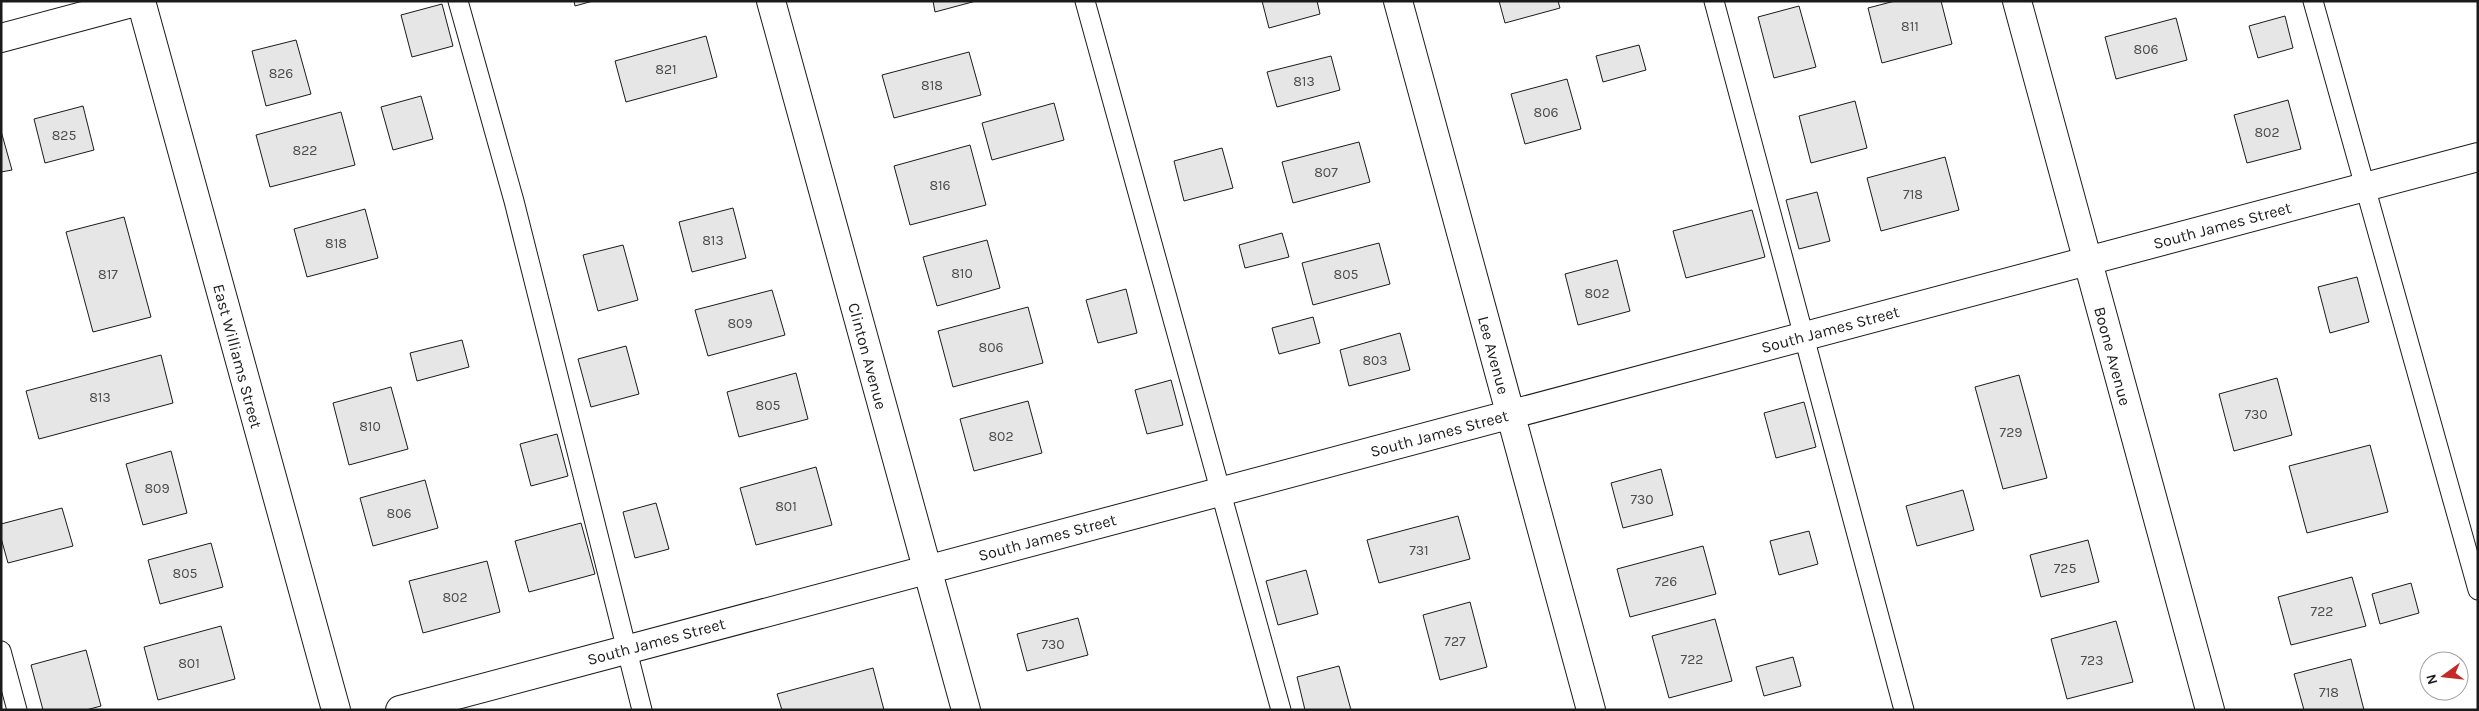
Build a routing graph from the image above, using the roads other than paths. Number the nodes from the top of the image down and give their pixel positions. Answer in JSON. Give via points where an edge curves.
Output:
{"nodes":[{"id":1,"x":140,"y":1,"type":"edge"},
{"id":2,"x":458,"y":1,"type":"edge"},
{"id":3,"x":771,"y":1,"type":"edge"},
{"id":4,"x":1085,"y":1,"type":"edge"},
{"id":5,"x":1398,"y":1,"type":"edge"},
{"id":6,"x":1714,"y":1,"type":"edge"},
{"id":7,"x":2017,"y":1,"type":"edge"},
{"id":8,"x":2313,"y":1,"type":"edge"},
{"id":9,"x":1,"y":38,"type":"edge"},
{"id":10,"x":2478,"y":157,"type":"edge"},
{"id":11,"x":2363,"y":187,"type":"junction"},
{"id":12,"x":2087,"y":261,"type":"junction"},
{"id":13,"x":1804,"y":336,"type":"junction"},
{"id":14,"x":1510,"y":414,"type":"junction"},
{"id":15,"x":1221,"y":491,"type":"junction"},
{"id":16,"x":927,"y":569,"type":"junction"},
{"id":17,"x":2478,"y":590,"type":"edge"},
{"id":18,"x":626,"y":650,"type":"junction"},
{"id":19,"x":1,"y":651,"type":"edge"},
{"id":20,"x":17,"y":710,"type":"edge"},
{"id":21,"x":336,"y":710,"type":"edge"},
{"id":22,"x":400,"y":710,"type":"edge"},
{"id":23,"x":642,"y":710,"type":"edge"},
{"id":24,"x":966,"y":710,"type":"edge"},
{"id":25,"x":1281,"y":710,"type":"edge"},
{"id":26,"x":1591,"y":710,"type":"edge"},
{"id":27,"x":1904,"y":710,"type":"edge"},
{"id":28,"x":2210,"y":710,"type":"edge"}],
"edges":[{"from":1,"to":9,"type":"street"},
{"from":1,"to":21,"type":"street","name":"East Williams Street"},
{"from":2,"to":18,"type":"lane","via":[[516,210]]},
{"from":3,"to":16,"type":"street","name":"Clinton Avenue"},
{"from":4,"to":15,"type":"lane"},
{"from":5,"to":14,"type":"street","name":"Lee Avenue"},
{"from":6,"to":13,"type":"lane"},
{"from":7,"to":12,"type":"street","name":"Boone Avenue"},
{"from":8,"to":11,"type":"lane"},
{"from":10,"to":11,"type":"street","name":"South James Street"},
{"from":11,"to":12,"type":"street","name":"South James Street"},
{"from":11,"to":17,"type":"lane"},
{"from":12,"to":13,"type":"street","name":"South James Street"},
{"from":12,"to":28,"type":"street","name":"Boone Avenue"},
{"from":13,"to":14,"type":"street","name":"South James Street"},
{"from":13,"to":27,"type":"lane"},
{"from":14,"to":15,"type":"street","name":"South James Street"},
{"from":14,"to":26,"type":"street","name":"Lee Avenue"},
{"from":15,"to":16,"type":"street","name":"South James Street"},
{"from":15,"to":25,"type":"lane"},
{"from":16,"to":18,"type":"street","name":"South James Street"},
{"from":16,"to":24,"type":"street","name":"Clinton Avenue"},
{"from":18,"to":22,"type":"street","name":"South James Street"},
{"from":18,"to":23,"type":"lane"},
{"from":19,"to":20,"type":"lane"}]}
